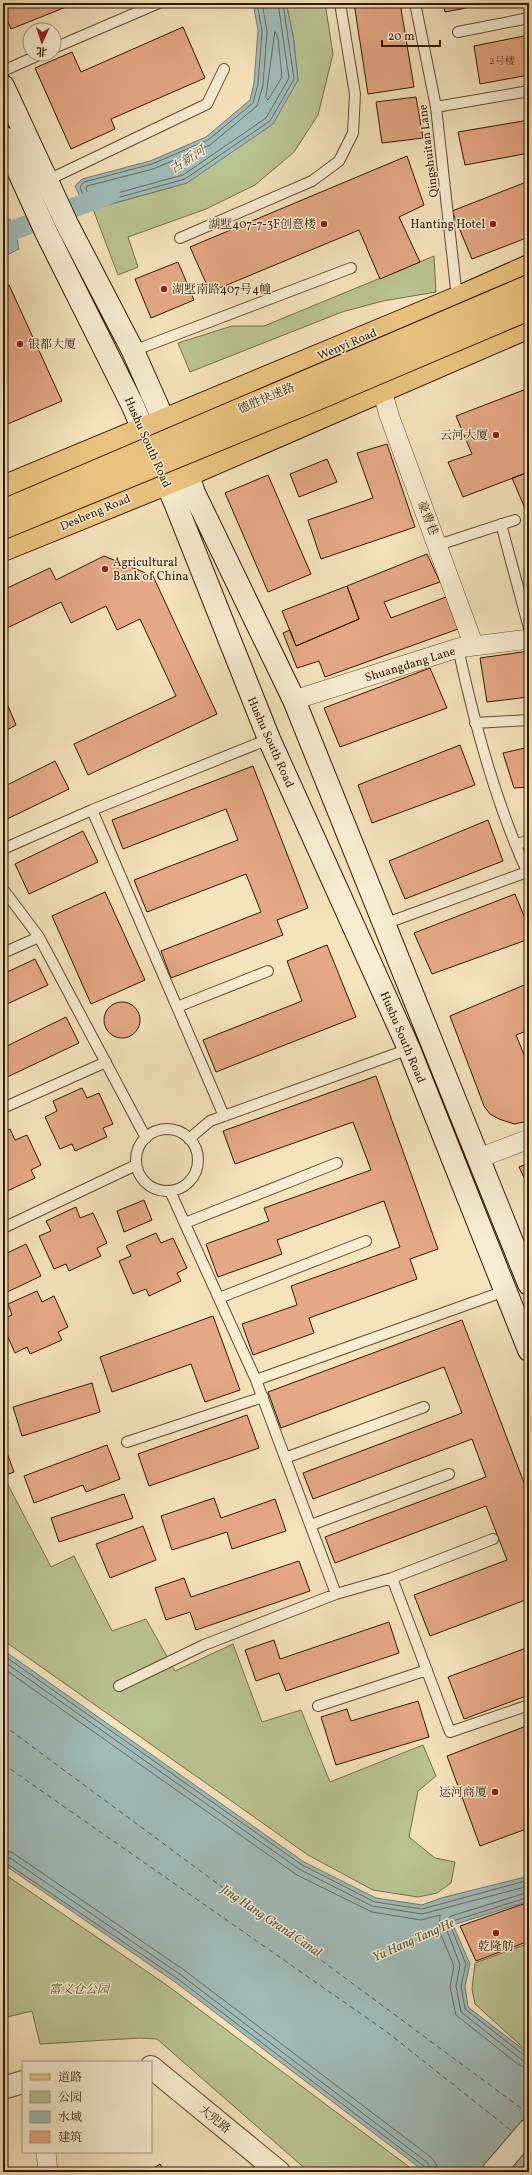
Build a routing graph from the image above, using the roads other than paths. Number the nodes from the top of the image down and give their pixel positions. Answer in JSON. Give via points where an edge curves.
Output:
{"nodes":[{"id":1,"x":159,"y":3,"type":"edge"},
{"id":2,"x":340,"y":3,"type":"edge"},
{"id":3,"x":415,"y":3,"type":"edge"},
{"id":4,"x":529,"y":18,"type":"edge"},
{"id":5,"x":458,"y":32,"type":"dead end"},
{"id":6,"x":62,"y":45,"type":"edge"},
{"id":7,"x":23,"y":62,"type":"edge"},
{"id":8,"x":224,"y":69,"type":"dead end"},
{"id":9,"x":3,"y":71,"type":"edge"},
{"id":10,"x":3,"y":86,"type":"edge"},
{"id":11,"x":529,"y":91,"type":"edge"},
{"id":12,"x":436,"y":108,"type":"junction"},
{"id":13,"x":3,"y":137,"type":"edge"},
{"id":14,"x":38,"y":185,"type":"junction"},
{"id":15,"x":180,"y":238,"type":"dead end"},
{"id":16,"x":529,"y":266,"type":"edge"},
{"id":17,"x":352,"y":268,"type":"dead end"},
{"id":18,"x":529,"y":286,"type":"edge"},
{"id":19,"x":457,"y":298,"type":"junction"},
{"id":20,"x":529,"y":309,"type":"edge"},
{"id":21,"x":529,"y":327,"type":"edge"},
{"id":22,"x":133,"y":351,"type":"junction"},
{"id":23,"x":382,"y":390,"type":"junction"},
{"id":24,"x":165,"y":421,"type":"junction"},
{"id":25,"x":142,"y":430,"type":"junction"},
{"id":26,"x":188,"y":475,"type":"junction"},
{"id":27,"x":165,"y":483,"type":"junction"},
{"id":28,"x":3,"y":487,"type":"edge"},
{"id":29,"x":3,"y":511,"type":"edge"},
{"id":30,"x":514,"y":520,"type":"dead end"},
{"id":31,"x":501,"y":524,"type":"junction"},
{"id":32,"x":3,"y":528,"type":"edge"},
{"id":33,"x":438,"y":545,"type":"junction"},
{"id":34,"x":3,"y":550,"type":"edge"},
{"id":35,"x":529,"y":628,"type":"edge"},
{"id":36,"x":529,"y":639,"type":"edge"},
{"id":37,"x":466,"y":647,"type":"junction"},
{"id":38,"x":294,"y":700,"type":"junction"},
{"id":39,"x":529,"y":720,"type":"edge"},
{"id":40,"x":475,"y":723,"type":"junction"},
{"id":41,"x":269,"y":739,"type":"junction"},
{"id":42,"x":92,"y":810,"type":"junction"},
{"id":43,"x":529,"y":841,"type":"edge"},
{"id":44,"x":514,"y":844,"type":"junction"},
{"id":45,"x":3,"y":849,"type":"edge"},
{"id":46,"x":528,"y":874,"type":"edge"},
{"id":47,"x":3,"y":889,"type":"edge"},
{"id":48,"x":384,"y":924,"type":"junction"},
{"id":49,"x":39,"y":937,"type":"junction"},
{"id":50,"x":3,"y":953,"type":"edge"},
{"id":51,"x":268,"y":971,"type":"dead end"},
{"id":52,"x":177,"y":1007,"type":"junction"},
{"id":53,"x":409,"y":1049,"type":"junction"},
{"id":54,"x":106,"y":1062,"type":"junction"},
{"id":55,"x":3,"y":1108,"type":"edge"},
{"id":56,"x":224,"y":1116,"type":"junction"},
{"id":57,"x":146,"y":1138,"type":"junction"},
{"id":58,"x":189,"y":1139,"type":"junction"},
{"id":59,"x":529,"y":1139,"type":"edge"},
{"id":60,"x":479,"y":1158,"type":"junction"},
{"id":61,"x":337,"y":1163,"type":"dead end"},
{"id":62,"x":136,"y":1165,"type":"junction"},
{"id":63,"x":170,"y":1191,"type":"junction"},
{"id":64,"x":185,"y":1223,"type":"junction"},
{"id":65,"x":3,"y":1228,"type":"edge"},
{"id":66,"x":366,"y":1241,"type":"dead end"},
{"id":67,"x":527,"y":1275,"type":"edge"},
{"id":68,"x":505,"y":1291,"type":"junction"},
{"id":69,"x":219,"y":1298,"type":"junction"},
{"id":70,"x":529,"y":1350,"type":"edge"},
{"id":71,"x":256,"y":1380,"type":"junction"},
{"id":72,"x":263,"y":1397,"type":"junction"},
{"id":73,"x":424,"y":1407,"type":"dead end"},
{"id":74,"x":127,"y":1442,"type":"dead end"},
{"id":75,"x":286,"y":1458,"type":"junction"},
{"id":76,"x":449,"y":1474,"type":"dead end"},
{"id":77,"x":311,"y":1526,"type":"junction"},
{"id":78,"x":494,"y":1539,"type":"dead end"},
{"id":79,"x":392,"y":1578,"type":"junction"},
{"id":80,"x":336,"y":1594,"type":"junction"},
{"id":81,"x":427,"y":1670,"type":"junction"},
{"id":82,"x":119,"y":1686,"type":"dead end"},
{"id":83,"x":529,"y":1705,"type":"edge"},
{"id":84,"x":318,"y":1706,"type":"dead end"},
{"id":85,"x":152,"y":2068,"type":"edge"},
{"id":86,"x":22,"y":2082,"type":"edge"},
{"id":87,"x":3,"y":2088,"type":"edge"},
{"id":88,"x":529,"y":2130,"type":"edge"},
{"id":89,"x":46,"y":2153,"type":"edge"},
{"id":90,"x":48,"y":2172,"type":"edge"},
{"id":91,"x":279,"y":2172,"type":"edge"},
{"id":92,"x":494,"y":2172,"type":"edge"}],
"edges":[{"from":1,"to":6,"type":"lane"},
{"from":2,"to":15,"type":"lane","via":[[355,94],[353,133],[339,160],[312,181]]},
{"from":3,"to":12,"type":"lane","name":"Qingshuitan Lane"},
{"from":4,"to":5,"type":"lane"},
{"from":7,"to":9,"type":"lane"},
{"from":8,"to":14,"type":"lane","via":[[207,104]]},
{"from":10,"to":14,"type":"main road","name":"Hushu South Road"},
{"from":11,"to":12,"type":"lane"},
{"from":12,"to":19,"type":"lane","name":"Qingshuitan Lane"},
{"from":13,"to":14,"type":"main road","name":"Hushu South Road"},
{"from":14,"to":22,"type":"main road","name":"Hushu South Road","via":[[67,224]]},
{"from":14,"to":25,"type":"main road","name":"Hushu South Road","via":[[46,232],[132,404]]},
{"from":16,"to":19,"type":"main road","name":"Wenyi Road"},
{"from":17,"to":22,"type":"lane"},
{"from":18,"to":29,"type":"main road","name":"德胜快速路","bridge":true},
{"from":19,"to":24,"type":"main road","name":"Wenyi Road"},
{"from":20,"to":32,"type":"main road","name":"德胜快速路","bridge":true,"via":[[317,400]]},
{"from":21,"to":23,"type":"main road"},
{"from":22,"to":24,"type":"main road","name":"Hushu South Road"},
{"from":23,"to":26,"type":"main road"},
{"from":23,"to":33,"type":"street","name":"豪曹巷"},
{"from":24,"to":25,"type":"main road"},
{"from":24,"to":26,"type":"main road","name":"Hushu South Road"},
{"from":25,"to":27,"type":"main road","name":"Hushu South Road"},
{"from":25,"to":28,"type":"main road"},
{"from":26,"to":27,"type":"main road","name":"Desheng Road"},
{"from":26,"to":38,"type":"main road","name":"Hushu South Road","via":[[194,493]]},
{"from":27,"to":34,"type":"main road","name":"Desheng Road"},
{"from":27,"to":41,"type":"main road","name":"Hushu South Road"},
{"from":30,"to":31,"type":"lane"},
{"from":31,"to":33,"type":"lane"},
{"from":31,"to":35,"type":"lane"},
{"from":33,"to":37,"type":"street","name":"豪曹巷"},
{"from":36,"to":37,"type":"street","name":"Shuangdang Lane"},
{"from":37,"to":38,"type":"street","name":"Shuangdang Lane"},
{"from":37,"to":40,"type":"lane"},
{"from":38,"to":48,"type":"main road","name":"Hushu South Road"},
{"from":39,"to":40,"type":"lane"},
{"from":40,"to":44,"type":"lane"},
{"from":41,"to":42,"type":"lane"},
{"from":41,"to":53,"type":"main road","name":"Hushu South Road"},
{"from":42,"to":45,"type":"lane"},
{"from":42,"to":52,"type":"lane"},
{"from":43,"to":44,"type":"lane"},
{"from":44,"to":46,"type":"lane"},
{"from":46,"to":48,"type":"lane"},
{"from":47,"to":49,"type":"lane"},
{"from":48,"to":60,"type":"main road","name":"Hushu South Road"},
{"from":49,"to":50,"type":"lane"},
{"from":49,"to":54,"type":"lane"},
{"from":51,"to":52,"type":"lane"},
{"from":52,"to":56,"type":"lane"},
{"from":53,"to":56,"type":"lane"},
{"from":53,"to":68,"type":"main road","name":"Hushu South Road"},
{"from":54,"to":55,"type":"lane"},
{"from":54,"to":57,"type":"lane"},
{"from":56,"to":58,"type":"lane","via":[[210,1121]]},
{"from":57,"to":58,"type":"lane","via":[[154,1132],[163,1130],[181,1133]]},
{"from":57,"to":62,"type":"lane","via":[[136,1155]]},
{"from":58,"to":63,"type":"lane","via":[[195,1147],[197,1156],[194,1175],[183,1186]]},
{"from":59,"to":60,"type":"street"},
{"from":60,"to":67,"type":"main road","name":"Hushu South Road"},
{"from":61,"to":64,"type":"lane"},
{"from":62,"to":63,"type":"lane","via":[[139,1174],[148,1185]]},
{"from":62,"to":65,"type":"lane"},
{"from":63,"to":64,"type":"lane"},
{"from":64,"to":69,"type":"lane"},
{"from":66,"to":69,"type":"lane"},
{"from":68,"to":70,"type":"main road","name":"Hushu South Road"},
{"from":68,"to":71,"type":"lane"},
{"from":69,"to":71,"type":"lane"},
{"from":71,"to":72,"type":"lane"},
{"from":72,"to":74,"type":"lane"},
{"from":72,"to":75,"type":"lane"},
{"from":73,"to":75,"type":"lane"},
{"from":75,"to":77,"type":"lane"},
{"from":76,"to":77,"type":"lane"},
{"from":77,"to":80,"type":"lane"},
{"from":78,"to":79,"type":"lane"},
{"from":79,"to":80,"type":"lane"},
{"from":79,"to":81,"type":"lane"},
{"from":80,"to":82,"type":"lane","via":[[204,1645]]},
{"from":81,"to":83,"type":"lane","via":[[450,1732]]},
{"from":81,"to":84,"type":"lane"},
{"from":85,"to":91,"type":"main road","name":"大兜路"},
{"from":86,"to":87,"type":"main road"},
{"from":88,"to":92,"type":"main road"},
{"from":89,"to":90,"type":"street"}]}
